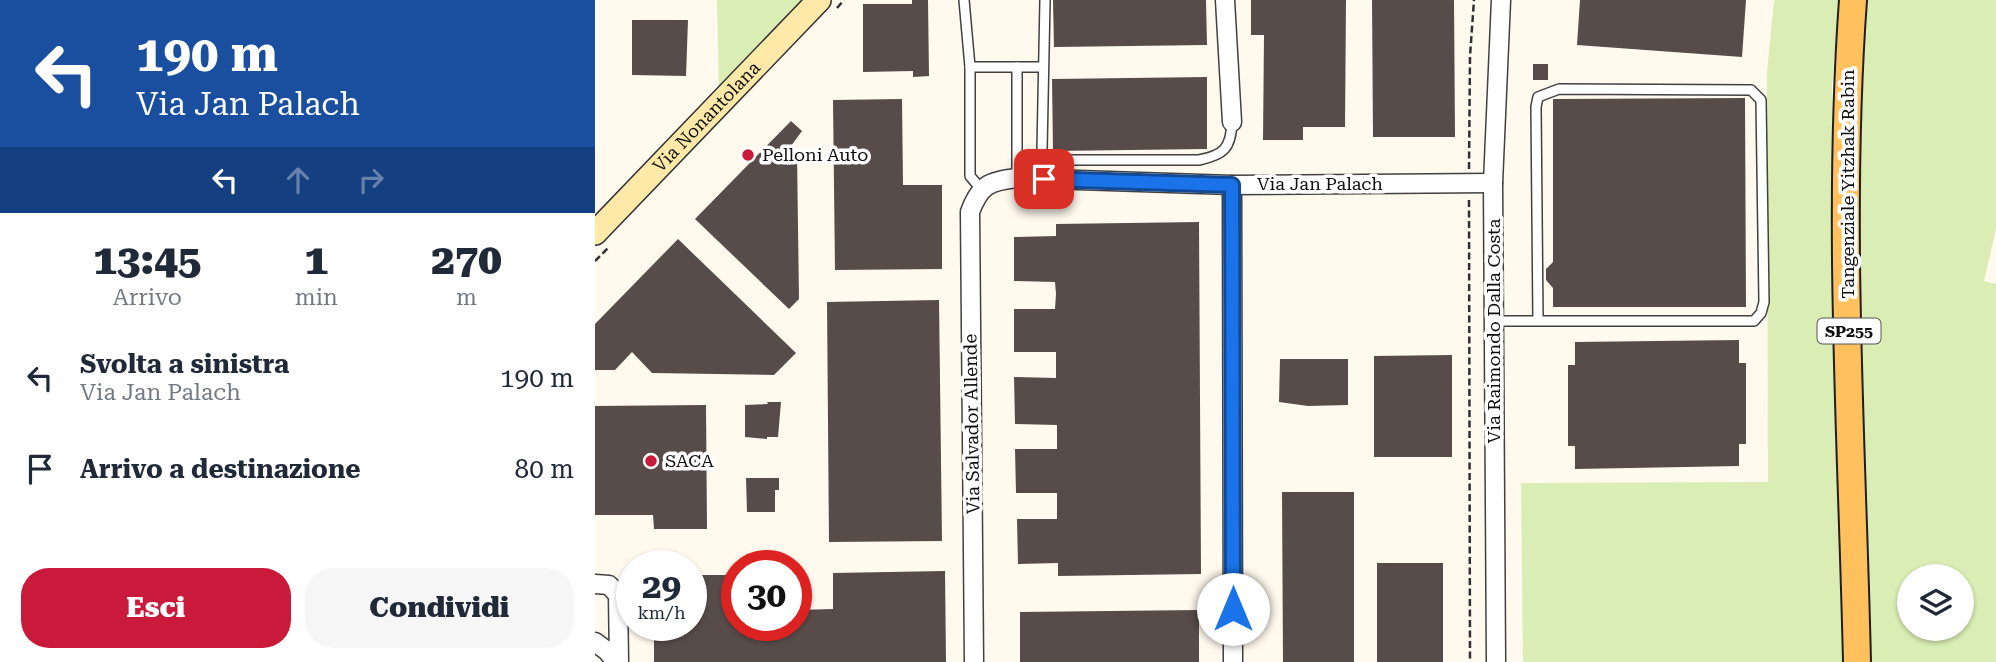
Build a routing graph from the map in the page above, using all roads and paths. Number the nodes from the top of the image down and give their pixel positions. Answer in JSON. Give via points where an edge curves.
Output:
{"nodes":[{"id":1,"x":819,"y":0,"type":"edge"},
{"id":2,"x":964,"y":0,"type":"edge"},
{"id":3,"x":1045,"y":0,"type":"edge"},
{"id":4,"x":1225,"y":0,"type":"edge"},
{"id":5,"x":1473,"y":0,"type":"edge"},
{"id":6,"x":1501,"y":0,"type":"edge"},
{"id":7,"x":1853,"y":0,"type":"edge"},
{"id":8,"x":970,"y":67,"type":"junction"},
{"id":9,"x":1017,"y":67,"type":"junction"},
{"id":10,"x":1043,"y":67,"type":"junction"},
{"id":11,"x":1232,"y":122,"type":"joint"},
{"id":12,"x":1017,"y":178,"type":"junction"},
{"id":13,"x":1469,"y":183,"type":"junction"},
{"id":14,"x":1493,"y":183,"type":"junction"},
{"id":15,"x":1232,"y":185,"type":"junction"},
{"id":16,"x":981,"y":189,"type":"junction"},
{"id":17,"x":595,"y":233,"type":"edge"},
{"id":18,"x":1494,"y":321,"type":"junction"},
{"id":19,"x":1538,"y":321,"type":"junction"},
{"id":20,"x":595,"y":584,"type":"edge"},
{"id":21,"x":595,"y":642,"type":"edge"},
{"id":22,"x":618,"y":662,"type":"edge"},
{"id":23,"x":974,"y":662,"type":"edge"},
{"id":24,"x":1233,"y":662,"type":"edge"},
{"id":25,"x":1469,"y":662,"type":"edge"},
{"id":26,"x":1496,"y":662,"type":"edge"},
{"id":27,"x":1857,"y":662,"type":"edge"}],
"edges":[{"from":1,"to":17,"type":"main road","name":"Via Nonantolana"},
{"from":2,"to":8,"type":"lane"},
{"from":3,"to":10,"type":"lane"},
{"from":4,"to":11,"type":"street"},
{"from":5,"to":13,"type":"path"},
{"from":6,"to":14,"type":"street","name":"Via Raimondo Dalla Costa"},
{"from":7,"to":27,"type":"main road","name":"Tangenziale Yitzhak Rabin","number":"SP255","via":[[1845,172]]},
{"from":8,"to":9,"type":"lane"},
{"from":8,"to":16,"type":"lane","via":[[970,176]]},
{"from":9,"to":10,"type":"lane"},
{"from":9,"to":12,"type":"lane"},
{"from":10,"to":11,"type":"lane","via":[[1042,150],[1050,160],[1199,160],[1227,147]]},
{"from":12,"to":15,"type":"street","name":"Via Jan Palach"},
{"from":12,"to":16,"type":"street","name":"Via Jan Palach","via":[[997,180]]},
{"from":13,"to":14,"type":"street","name":"Via Jan Palach"},
{"from":13,"to":15,"type":"street","name":"Via Jan Palach"},
{"from":13,"to":25,"type":"path"},
{"from":14,"to":18,"type":"street","name":"Via Raimondo Dalla Costa"},
{"from":15,"to":24,"type":"street"},
{"from":16,"to":23,"type":"street","name":"Via Salvador Allende","via":[[970,212]]},
{"from":18,"to":19,"type":"lane"},
{"from":18,"to":26,"type":"street","name":"Via Raimondo Dalla Costa"},
{"from":19,"to":19,"type":"lane","via":[[1754,321],[1764,302],[1758,95],[1751,90],[1559,89],[1538,97]]},
{"from":20,"to":22,"type":"street","via":[[609,585],[618,596]]},
{"from":21,"to":22,"type":"street"}]}
